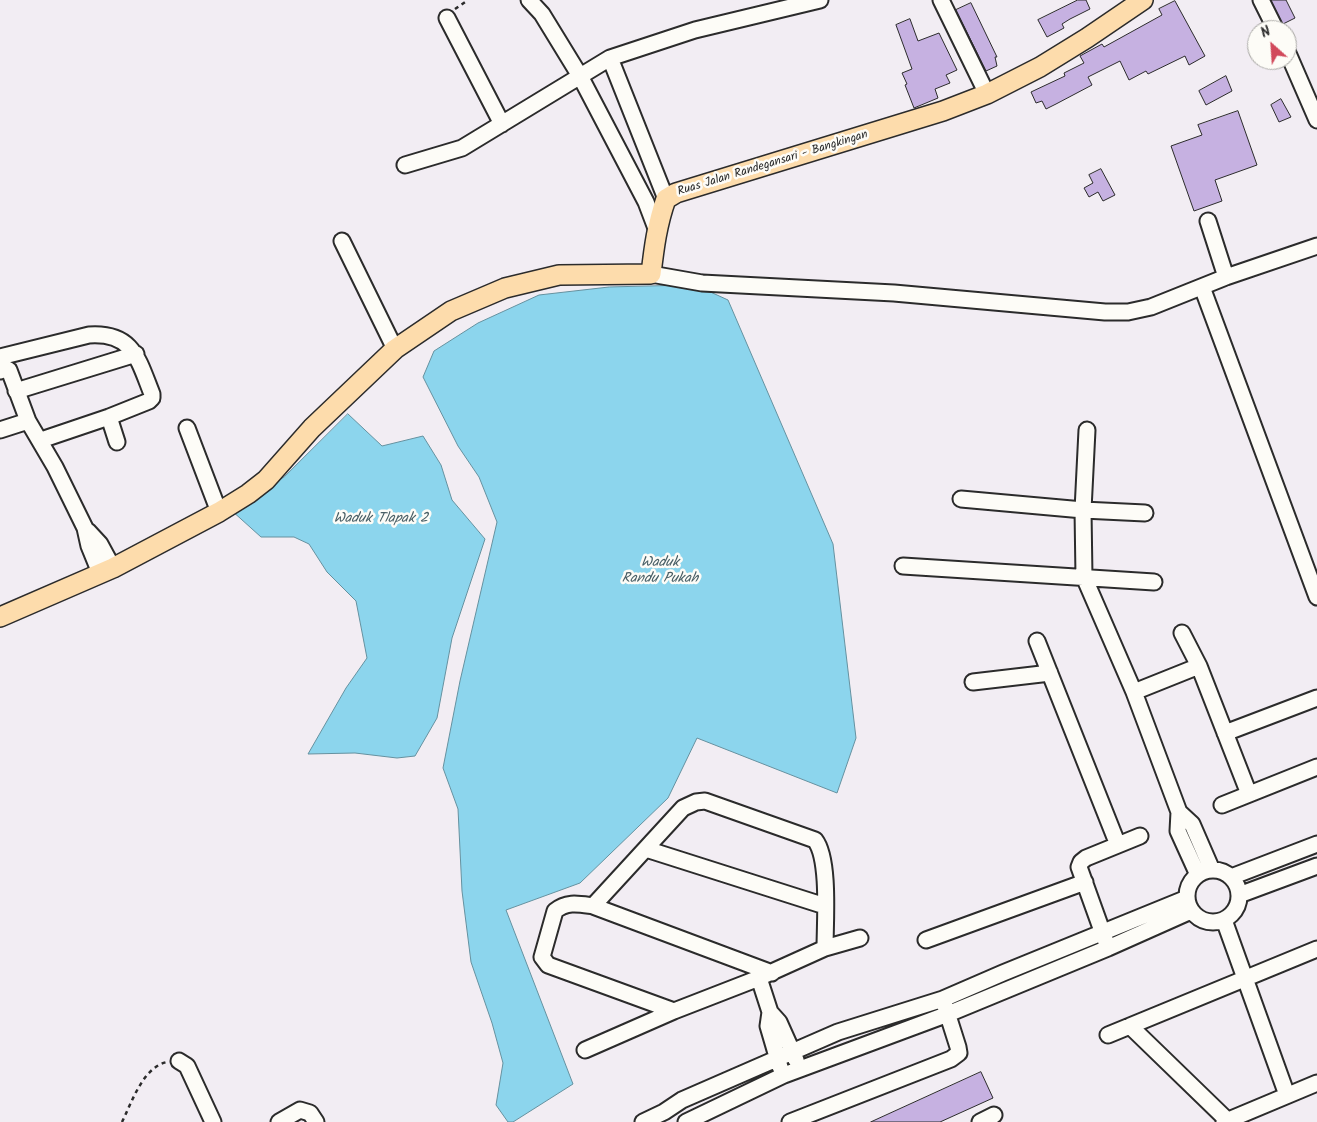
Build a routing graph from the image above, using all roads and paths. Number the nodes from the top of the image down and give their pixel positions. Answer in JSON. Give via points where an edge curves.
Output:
{"nodes":[{"id":1,"x":529,"y":0,"type":"edge"},
{"id":2,"x":820,"y":0,"type":"edge"},
{"id":3,"x":941,"y":0,"type":"edge"},
{"id":4,"x":1143,"y":0,"type":"edge"},
{"id":5,"x":1261,"y":0,"type":"edge"},
{"id":6,"x":447,"y":18,"type":"dead end"},
{"id":7,"x":1271,"y":20,"type":"edge"},
{"id":8,"x":610,"y":58,"type":"junction"},
{"id":9,"x":1296,"y":70,"type":"edge"},
{"id":10,"x":580,"y":76,"type":"junction"},
{"id":11,"x":987,"y":94,"type":"junction"},
{"id":12,"x":1317,"y":120,"type":"edge"},
{"id":13,"x":502,"y":124,"type":"junction"},
{"id":14,"x":405,"y":165,"type":"dead end"},
{"id":15,"x":666,"y":199,"type":"junction"},
{"id":16,"x":1208,"y":221,"type":"dead end"},
{"id":17,"x":656,"y":231,"type":"junction"},
{"id":18,"x":342,"y":242,"type":"dead end"},
{"id":19,"x":1317,"y":246,"type":"edge"},
{"id":20,"x":651,"y":274,"type":"junction"},
{"id":21,"x":1226,"y":277,"type":"junction"},
{"id":22,"x":1202,"y":287,"type":"junction"},
{"id":23,"x":394,"y":349,"type":"junction"},
{"id":24,"x":136,"y":354,"type":"junction"},
{"id":25,"x":2,"y":363,"type":"edge"},
{"id":26,"x":16,"y":391,"type":"junction"},
{"id":27,"x":109,"y":417,"type":"junction"},
{"id":28,"x":28,"y":421,"type":"junction"},
{"id":29,"x":187,"y":428,"type":"dead end"},
{"id":30,"x":0,"y":430,"type":"edge"},
{"id":31,"x":1087,"y":430,"type":"dead end"},
{"id":32,"x":41,"y":440,"type":"junction"},
{"id":33,"x":117,"y":442,"type":"dead end"},
{"id":34,"x":961,"y":499,"type":"dead end"},
{"id":35,"x":1084,"y":510,"type":"junction"},
{"id":36,"x":220,"y":512,"type":"junction"},
{"id":37,"x":1145,"y":513,"type":"dead end"},
{"id":38,"x":903,"y":566,"type":"dead end"},
{"id":39,"x":106,"y":570,"type":"junction"},
{"id":40,"x":1084,"y":577,"type":"junction"},
{"id":41,"x":1154,"y":582,"type":"dead end"},
{"id":42,"x":1317,"y":597,"type":"edge"},
{"id":43,"x":0,"y":617,"type":"edge"},
{"id":44,"x":1182,"y":633,"type":"dead end"},
{"id":45,"x":1037,"y":641,"type":"dead end"},
{"id":46,"x":1199,"y":666,"type":"junction"},
{"id":47,"x":1050,"y":673,"type":"junction"},
{"id":48,"x":973,"y":682,"type":"dead end"},
{"id":49,"x":1134,"y":692,"type":"junction"},
{"id":50,"x":1317,"y":698,"type":"edge"},
{"id":51,"x":1225,"y":733,"type":"junction"},
{"id":52,"x":1317,"y":767,"type":"edge"},
{"id":53,"x":1249,"y":794,"type":"junction"},
{"id":54,"x":1222,"y":805,"type":"dead end"},
{"id":55,"x":1179,"y":812,"type":"junction"},
{"id":56,"x":1140,"y":836,"type":"dead end"},
{"id":57,"x":1317,"y":844,"type":"edge"},
{"id":58,"x":1118,"y":845,"type":"junction"},
{"id":59,"x":646,"y":849,"type":"junction"},
{"id":60,"x":1317,"y":866,"type":"edge"},
{"id":61,"x":1212,"y":870,"type":"junction"},
{"id":62,"x":1198,"y":875,"type":"junction"},
{"id":63,"x":1231,"y":877,"type":"junction"},
{"id":64,"x":1084,"y":882,"type":"junction"},
{"id":65,"x":1239,"y":895,"type":"junction"},
{"id":66,"x":1189,"y":905,"type":"junction"},
{"id":67,"x":593,"y":906,"type":"junction"},
{"id":68,"x":826,"y":906,"type":"junction"},
{"id":69,"x":1224,"y":920,"type":"junction"},
{"id":70,"x":1102,"y":932,"type":"junction"},
{"id":71,"x":860,"y":938,"type":"dead end"},
{"id":72,"x":926,"y":940,"type":"dead end"},
{"id":73,"x":825,"y":948,"type":"junction"},
{"id":74,"x":1108,"y":948,"type":"junction"},
{"id":75,"x":1316,"y":954,"type":"edge"},
{"id":76,"x":765,"y":975,"type":"junction"},
{"id":77,"x":1246,"y":978,"type":"junction"},
{"id":78,"x":943,"y":999,"type":"junction"},
{"id":79,"x":674,"y":1011,"type":"junction"},
{"id":80,"x":770,"y":1012,"type":"junction"},
{"id":81,"x":948,"y":1014,"type":"junction"},
{"id":82,"x":1130,"y":1026,"type":"junction"},
{"id":83,"x":1108,"y":1035,"type":"dead end"},
{"id":84,"x":585,"y":1050,"type":"dead end"},
{"id":85,"x":793,"y":1052,"type":"junction"},
{"id":86,"x":777,"y":1058,"type":"junction"},
{"id":87,"x":179,"y":1061,"type":"joint"},
{"id":88,"x":800,"y":1069,"type":"junction"},
{"id":89,"x":784,"y":1075,"type":"junction"},
{"id":90,"x":1317,"y":1082,"type":"edge"},
{"id":91,"x":1286,"y":1094,"type":"junction"},
{"id":92,"x":682,"y":1100,"type":"junction"},
{"id":93,"x":994,"y":1115,"type":"dead end"},
{"id":94,"x":666,"y":1117,"type":"edge"},
{"id":95,"x":690,"y":1121,"type":"edge"},
{"id":96,"x":1226,"y":1121,"type":"edge"},
{"id":97,"x":122,"y":1122,"type":"edge"},
{"id":98,"x":213,"y":1122,"type":"edge"},
{"id":99,"x":279,"y":1122,"type":"edge"},
{"id":100,"x":316,"y":1122,"type":"edge"},
{"id":101,"x":643,"y":1122,"type":"edge"},
{"id":102,"x":790,"y":1122,"type":"edge"},
{"id":103,"x":980,"y":1122,"type":"edge"}],
"edges":[{"from":1,"to":10,"type":"street","via":[[542,14]]},
{"from":2,"to":8,"type":"street","via":[[695,30]]},
{"from":3,"to":11,"type":"street"},
{"from":4,"to":11,"type":"main road","name":"Ruas Jalan Randegansari - Bangkingan","via":[[1040,67]]},
{"from":5,"to":7,"type":"street"},
{"from":6,"to":13,"type":"street"},
{"from":8,"to":10,"type":"street"},
{"from":8,"to":15,"type":"street"},
{"from":9,"to":12,"type":"street"},
{"from":10,"to":13,"type":"street"},
{"from":10,"to":17,"type":"street","via":[[646,202]]},
{"from":11,"to":15,"type":"main road","name":"Ruas Jalan Randegansari - Bangkingan","via":[[943,111],[676,193]]},
{"from":13,"to":14,"type":"street","via":[[462,148]]},
{"from":15,"to":17,"type":"main road","name":"Ruas Jalan Randegansari - Bangkingan"},
{"from":16,"to":21,"type":"street"},
{"from":17,"to":20,"type":"main road","name":"Ruas Jalan Randegansari - Bangkingan"},
{"from":18,"to":23,"type":"street"},
{"from":19,"to":21,"type":"street"},
{"from":20,"to":22,"type":"street","via":[[702,283],[894,293],[1105,312],[1151,307]]},
{"from":20,"to":23,"type":"main road","via":[[559,275],[505,288],[451,311]]},
{"from":21,"to":22,"type":"street"},
{"from":22,"to":42,"type":"street"},
{"from":23,"to":36,"type":"main road","via":[[312,428],[266,480]]},
{"from":24,"to":25,"type":"street","via":[[116,337],[103,334],[89,335]]},
{"from":24,"to":26,"type":"street"},
{"from":24,"to":27,"type":"street","via":[[152,398]]},
{"from":25,"to":26,"type":"street"},
{"from":26,"to":28,"type":"street"},
{"from":27,"to":32,"type":"street"},
{"from":27,"to":33,"type":"street"},
{"from":28,"to":30,"type":"street"},
{"from":28,"to":32,"type":"street"},
{"from":29,"to":36,"type":"street"},
{"from":31,"to":35,"type":"street"},
{"from":32,"to":39,"type":"street","via":[[85,528],[100,544]]},
{"from":34,"to":35,"type":"street"},
{"from":35,"to":37,"type":"street"},
{"from":35,"to":40,"type":"street"},
{"from":36,"to":39,"type":"main road"},
{"from":38,"to":40,"type":"street"},
{"from":39,"to":43,"type":"main road"},
{"from":40,"to":41,"type":"street"},
{"from":40,"to":49,"type":"street"},
{"from":44,"to":46,"type":"street"},
{"from":45,"to":47,"type":"street"},
{"from":46,"to":49,"type":"street"},
{"from":46,"to":51,"type":"street"},
{"from":47,"to":48,"type":"street"},
{"from":47,"to":58,"type":"street"},
{"from":49,"to":55,"type":"street"},
{"from":50,"to":51,"type":"street"},
{"from":51,"to":53,"type":"street"},
{"from":52,"to":53,"type":"street"},
{"from":53,"to":54,"type":"street"},
{"from":55,"to":61,"type":"street","via":[[1192,824]]},
{"from":55,"to":62,"type":"street","via":[[1178,831]]},
{"from":56,"to":58,"type":"street"},
{"from":57,"to":63,"type":"street"},
{"from":58,"to":64,"type":"street","via":[[1081,862]]},
{"from":59,"to":67,"type":"street"},
{"from":59,"to":68,"type":"street"},
{"from":59,"to":68,"type":"street","via":[[683,808],[705,801],[815,840],[822,852]]},
{"from":60,"to":65,"type":"street"},
{"from":61,"to":62,"type":"street"},
{"from":61,"to":63,"type":"street"},
{"from":62,"to":66,"type":"street","via":[[1189,884]]},
{"from":63,"to":65,"type":"street"},
{"from":64,"to":70,"type":"street"},
{"from":64,"to":72,"type":"street"},
{"from":65,"to":69,"type":"street","via":[[1238,905]]},
{"from":66,"to":69,"type":"street","via":[[1200,919]]},
{"from":66,"to":70,"type":"street"},
{"from":66,"to":74,"type":"street"},
{"from":67,"to":76,"type":"street"},
{"from":67,"to":79,"type":"street","via":[[570,903],[555,911],[542,957],[544,961]]},
{"from":68,"to":73,"type":"street"},
{"from":69,"to":77,"type":"street"},
{"from":70,"to":74,"type":"street"},
{"from":70,"to":78,"type":"street"},
{"from":71,"to":73,"type":"street"},
{"from":73,"to":76,"type":"street"},
{"from":74,"to":81,"type":"street"},
{"from":75,"to":77,"type":"street"},
{"from":76,"to":79,"type":"street"},
{"from":76,"to":80,"type":"street"},
{"from":77,"to":82,"type":"street"},
{"from":77,"to":91,"type":"street"},
{"from":78,"to":81,"type":"street"},
{"from":78,"to":85,"type":"street","via":[[838,1032]]},
{"from":79,"to":84,"type":"street"},
{"from":80,"to":85,"type":"street","via":[[779,1022]]},
{"from":80,"to":86,"type":"street","via":[[768,1026]]},
{"from":81,"to":88,"type":"street"},
{"from":81,"to":102,"type":"street","via":[[959,1053],[951,1059]]},
{"from":82,"to":83,"type":"street"},
{"from":82,"to":96,"type":"street"},
{"from":85,"to":86,"type":"street"},
{"from":85,"to":88,"type":"street"},
{"from":86,"to":89,"type":"street"},
{"from":86,"to":92,"type":"street"},
{"from":87,"to":97,"type":"path","via":[[162,1063],[154,1068],[142,1083]]},
{"from":87,"to":98,"type":"street","via":[[187,1066]]},
{"from":88,"to":89,"type":"street"},
{"from":89,"to":95,"type":"street"},
{"from":90,"to":91,"type":"street"},
{"from":91,"to":96,"type":"street"},
{"from":92,"to":94,"type":"street"},
{"from":92,"to":95,"type":"street"},
{"from":93,"to":103,"type":"street"},
{"from":94,"to":101,"type":"street"},
{"from":99,"to":100,"type":"street","via":[[300,1110],[310,1113]]}]}
